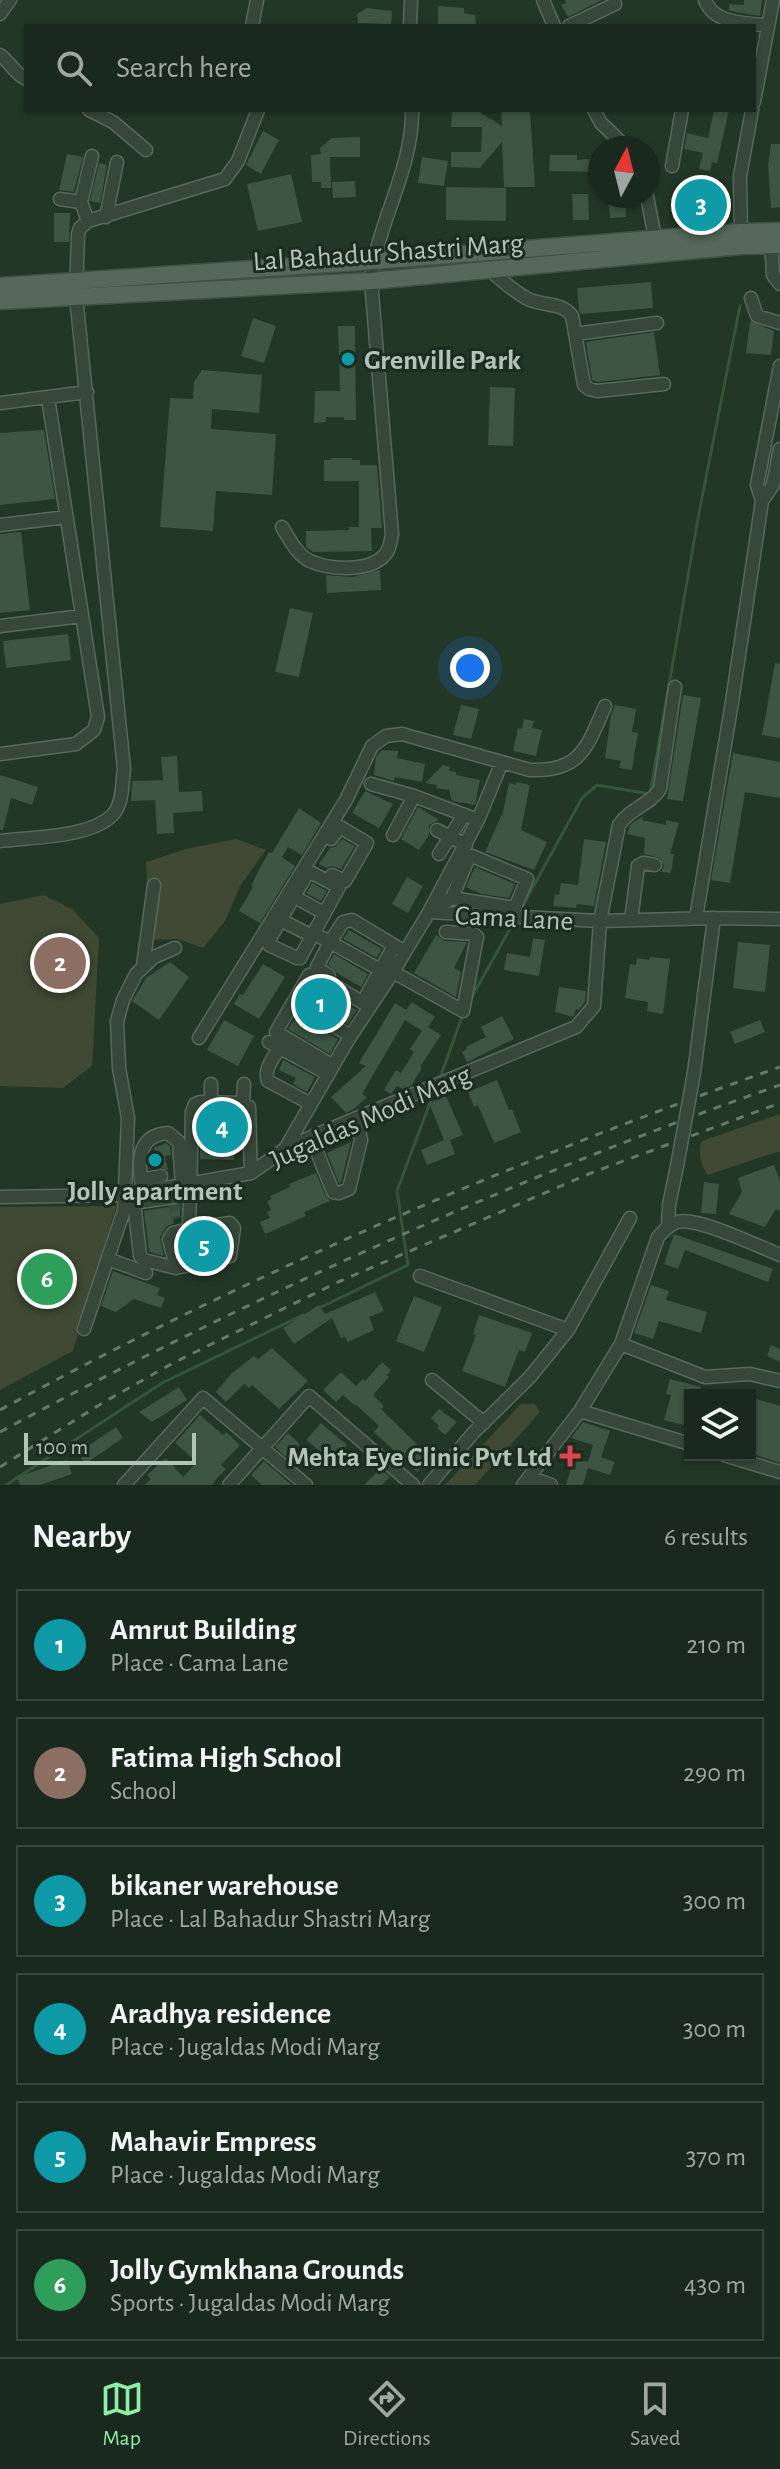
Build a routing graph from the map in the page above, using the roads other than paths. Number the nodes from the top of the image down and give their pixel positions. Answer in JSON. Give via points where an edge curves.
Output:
{"nodes":[{"id":1,"x":10,"y":0,"type":"edge"},
{"id":2,"x":257,"y":0,"type":"edge"},
{"id":3,"x":411,"y":0,"type":"edge"},
{"id":4,"x":543,"y":0,"type":"edge"},
{"id":5,"x":705,"y":0,"type":"edge"},
{"id":6,"x":773,"y":0,"type":"edge"},
{"id":7,"x":615,"y":4,"type":"dead end"},
{"id":8,"x":0,"y":13,"type":"edge"},
{"id":9,"x":252,"y":24,"type":"edge"},
{"id":10,"x":410,"y":24,"type":"edge"},
{"id":11,"x":553,"y":24,"type":"edge"},
{"id":12,"x":573,"y":24,"type":"edge"},
{"id":13,"x":755,"y":24,"type":"edge"},
{"id":14,"x":756,"y":24,"type":"edge"},
{"id":15,"x":768,"y":26,"type":"junction"},
{"id":16,"x":759,"y":50,"type":"edge"},
{"id":17,"x":0,"y":55,"type":"edge"},
{"id":18,"x":24,"y":78,"type":"edge"},
{"id":19,"x":756,"y":81,"type":"edge"},
{"id":20,"x":93,"y":112,"type":"edge"},
{"id":21,"x":257,"y":112,"type":"edge"},
{"id":22,"x":412,"y":112,"type":"edge"},
{"id":23,"x":595,"y":112,"type":"edge"},
{"id":24,"x":682,"y":112,"type":"edge"},
{"id":25,"x":752,"y":112,"type":"edge"},
{"id":26,"x":615,"y":136,"type":"edge"},
{"id":27,"x":146,"y":150,"type":"dead end"},
{"id":28,"x":92,"y":156,"type":"dead end"},
{"id":29,"x":117,"y":162,"type":"dead end"},
{"id":30,"x":672,"y":166,"type":"dead end"},
{"id":31,"x":60,"y":199,"type":"dead end"},
{"id":32,"x":81,"y":202,"type":"junction"},
{"id":33,"x":649,"y":208,"type":"edge"},
{"id":34,"x":106,"y":217,"type":"junction"},
{"id":35,"x":88,"y":221,"type":"junction"},
{"id":36,"x":655,"y":238,"type":"junction"},
{"id":37,"x":776,"y":238,"type":"edge"},
{"id":38,"x":741,"y":239,"type":"junction"},
{"id":39,"x":373,"y":261,"type":"junction"},
{"id":40,"x":304,"y":265,"type":"junction"},
{"id":41,"x":491,"y":271,"type":"junction"},
{"id":42,"x":371,"y":281,"type":"junction"},
{"id":43,"x":174,"y":282,"type":"junction"},
{"id":44,"x":305,"y":284,"type":"junction"},
{"id":45,"x":780,"y":284,"type":"edge"},
{"id":46,"x":0,"y":286,"type":"edge"},
{"id":47,"x":76,"y":288,"type":"junction"},
{"id":48,"x":751,"y":298,"type":"dead end"},
{"id":49,"x":0,"y":301,"type":"edge"},
{"id":50,"x":657,"y":323,"type":"dead end"},
{"id":51,"x":780,"y":323,"type":"edge"},
{"id":52,"x":575,"y":334,"type":"junction"},
{"id":53,"x":780,"y":366,"type":"edge"},
{"id":54,"x":664,"y":384,"type":"dead end"},
{"id":55,"x":87,"y":392,"type":"junction"},
{"id":56,"x":48,"y":398,"type":"junction"},
{"id":57,"x":0,"y":403,"type":"edge"},
{"id":58,"x":776,"y":403,"type":"edge"},
{"id":59,"x":780,"y":449,"type":"edge"},
{"id":60,"x":762,"y":501,"type":"junction"},
{"id":61,"x":67,"y":517,"type":"junction"},
{"id":62,"x":0,"y":525,"type":"edge"},
{"id":63,"x":282,"y":527,"type":"dead end"},
{"id":64,"x":82,"y":616,"type":"junction"},
{"id":65,"x":0,"y":626,"type":"edge"},
{"id":66,"x":675,"y":687,"type":"dead end"},
{"id":67,"x":605,"y":706,"type":"dead end"},
{"id":68,"x":0,"y":754,"type":"edge"},
{"id":69,"x":502,"y":762,"type":"junction"},
{"id":70,"x":371,"y":784,"type":"dead end"},
{"id":71,"x":414,"y":796,"type":"junction"},
{"id":72,"x":464,"y":815,"type":"junction"},
{"id":73,"x":478,"y":820,"type":"junction"},
{"id":74,"x":437,"y":830,"type":"dead end"},
{"id":75,"x":393,"y":835,"type":"dead end"},
{"id":76,"x":450,"y":837,"type":"junction"},
{"id":77,"x":0,"y":841,"type":"edge"},
{"id":78,"x":466,"y":845,"type":"junction"},
{"id":79,"x":439,"y":854,"type":"dead end"},
{"id":80,"x":312,"y":865,"type":"junction"},
{"id":81,"x":655,"y":865,"type":"dead end"},
{"id":82,"x":154,"y":885,"type":"dead end"},
{"id":83,"x":291,"y":895,"type":"junction"},
{"id":84,"x":452,"y":898,"type":"junction"},
{"id":85,"x":429,"y":912,"type":"junction"},
{"id":86,"x":324,"y":913,"type":"junction"},
{"id":87,"x":464,"y":914,"type":"junction"},
{"id":88,"x":278,"y":918,"type":"junction"},
{"id":89,"x":696,"y":918,"type":"junction"},
{"id":90,"x":714,"y":918,"type":"junction"},
{"id":91,"x":780,"y":919,"type":"edge"},
{"id":92,"x":631,"y":920,"type":"junction"},
{"id":93,"x":600,"y":921,"type":"junction"},
{"id":94,"x":312,"y":934,"type":"junction"},
{"id":95,"x":330,"y":942,"type":"junction"},
{"id":96,"x":175,"y":948,"type":"dead end"},
{"id":97,"x":399,"y":949,"type":"junction"},
{"id":98,"x":143,"y":966,"type":"junction"},
{"id":99,"x":388,"y":973,"type":"junction"},
{"id":100,"x":370,"y":1001,"type":"junction"},
{"id":101,"x":293,"y":1002,"type":"junction"},
{"id":102,"x":348,"y":1035,"type":"junction"},
{"id":103,"x":199,"y":1038,"type":"dead end"},
{"id":104,"x":330,"y":1070,"type":"junction"},
{"id":105,"x":211,"y":1084,"type":"dead end"},
{"id":106,"x":244,"y":1084,"type":"dead end"},
{"id":107,"x":211,"y":1103,"type":"junction"},
{"id":108,"x":243,"y":1103,"type":"junction"},
{"id":109,"x":311,"y":1104,"type":"junction"},
{"id":110,"x":356,"y":1118,"type":"junction"},
{"id":111,"x":311,"y":1137,"type":"junction"},
{"id":112,"x":285,"y":1149,"type":"junction"},
{"id":113,"x":251,"y":1173,"type":"junction"},
{"id":114,"x":161,"y":1176,"type":"dead end"},
{"id":115,"x":178,"y":1191,"type":"junction"},
{"id":116,"x":135,"y":1193,"type":"junction"},
{"id":117,"x":0,"y":1197,"type":"edge"},
{"id":118,"x":177,"y":1218,"type":"tunnel mouth"},
{"id":119,"x":630,"y":1218,"type":"dead end"},
{"id":120,"x":668,"y":1226,"type":"junction"},
{"id":121,"x":184,"y":1230,"type":"junction"},
{"id":122,"x":780,"y":1255,"type":"edge"},
{"id":123,"x":108,"y":1259,"type":"junction"},
{"id":124,"x":176,"y":1268,"type":"junction"},
{"id":125,"x":146,"y":1273,"type":"dead end"},
{"id":126,"x":420,"y":1276,"type":"dead end"},
{"id":127,"x":84,"y":1329,"type":"dead end"},
{"id":128,"x":568,"y":1330,"type":"junction"},
{"id":129,"x":621,"y":1344,"type":"junction"},
{"id":130,"x":432,"y":1380,"type":"dead end"},
{"id":131,"x":780,"y":1381,"type":"edge"},
{"id":132,"x":580,"y":1411,"type":"junction"},
{"id":133,"x":484,"y":1423,"type":"junction"},
{"id":134,"x":684,"y":1442,"type":"edge"},
{"id":135,"x":262,"y":1448,"type":"junction"},
{"id":136,"x":744,"y":1461,"type":"edge"},
{"id":137,"x":780,"y":1472,"type":"edge"},
{"id":138,"x":526,"y":1481,"type":"edge"},
{"id":139,"x":124,"y":1485,"type":"edge"},
{"id":140,"x":229,"y":1485,"type":"edge"},
{"id":141,"x":306,"y":1485,"type":"edge"},
{"id":142,"x":413,"y":1485,"type":"edge"},
{"id":143,"x":429,"y":1485,"type":"edge"},
{"id":144,"x":551,"y":1485,"type":"edge"}],
"edges":[{"from":1,"to":8,"type":"street"},
{"from":2,"to":9,"type":"street"},
{"from":3,"to":10,"type":"street"},
{"from":4,"to":11,"type":"street"},
{"from":5,"to":13,"type":"street","via":[[708,9],[724,19]]},
{"from":6,"to":15,"type":"street"},
{"from":7,"to":12,"type":"street"},
{"from":14,"to":15,"type":"street"},
{"from":15,"to":16,"type":"street"},
{"from":16,"to":19,"type":"street"},
{"from":17,"to":18,"type":"street"},
{"from":20,"to":27,"type":"street"},
{"from":21,"to":34,"type":"street","via":[[225,179]]},
{"from":22,"to":39,"type":"street","via":[[406,163]]},
{"from":23,"to":26,"type":"street"},
{"from":24,"to":30,"type":"street"},
{"from":25,"to":38,"type":"street","via":[[740,176]]},
{"from":28,"to":32,"type":"street"},
{"from":29,"to":34,"type":"street"},
{"from":31,"to":32,"type":"street"},
{"from":32,"to":35,"type":"street"},
{"from":33,"to":36,"type":"street"},
{"from":34,"to":35,"type":"street"},
{"from":35,"to":47,"type":"street","via":[[78,234]]},
{"from":36,"to":38,"type":"main road","name":"Lal Bahadur Shastri Marg"},
{"from":36,"to":39,"type":"main road","name":"Lal Bahadur Shastri Marg"},
{"from":37,"to":38,"type":"main road","name":"Lal Bahadur Shastri Marg"},
{"from":37,"to":45,"type":"street","via":[[773,275]]},
{"from":38,"to":41,"type":"main road","name":"Lal Bahadur Shastri Marg"},
{"from":39,"to":40,"type":"main road","name":"Lal Bahadur Shastri Marg"},
{"from":39,"to":42,"type":"street"},
{"from":40,"to":43,"type":"main road","name":"Lal Bahadur Shastri Marg"},
{"from":40,"to":44,"type":"main road"},
{"from":41,"to":42,"type":"main road","name":"Lal Bahadur Shastri Marg"},
{"from":41,"to":52,"type":"street","via":[[528,299],[568,310]]},
{"from":42,"to":44,"type":"main road","name":"Lal Bahadur Shastri Marg"},
{"from":42,"to":63,"type":"street","via":[[392,534],[388,550],[370,565],[330,566],[308,560]]},
{"from":43,"to":44,"type":"main road","name":"Lal Bahadur Shastri Marg"},
{"from":43,"to":47,"type":"main road","name":"Lal Bahadur Shastri Marg"},
{"from":46,"to":47,"type":"main road","name":"Lal Bahadur Shastri Marg"},
{"from":47,"to":49,"type":"main road","name":"Lal Bahadur Shastri Marg"},
{"from":47,"to":55,"type":"street"},
{"from":48,"to":51,"type":"street","via":[[757,316]]},
{"from":50,"to":52,"type":"street"},
{"from":52,"to":54,"type":"street","via":[[589,389]]},
{"from":53,"to":58,"type":"street"},
{"from":55,"to":56,"type":"street"},
{"from":55,"to":77,"type":"street","via":[[124,769],[121,795],[117,810],[103,824]]},
{"from":56,"to":57,"type":"street"},
{"from":56,"to":61,"type":"street"},
{"from":58,"to":60,"type":"street","via":[[757,485]]},
{"from":59,"to":60,"type":"street","via":[[773,485]]},
{"from":60,"to":89,"type":"street"},
{"from":61,"to":62,"type":"street"},
{"from":61,"to":64,"type":"street"},
{"from":64,"to":65,"type":"street"},
{"from":64,"to":68,"type":"street","via":[[98,717],[94,730],[76,744]]},
{"from":66,"to":93,"type":"street","name":"Jugaldas Modi Marg","via":[[660,789],[619,825]]},
{"from":67,"to":69,"type":"street","via":[[588,745],[568,765],[530,770]]},
{"from":69,"to":73,"type":"street"},
{"from":69,"to":80,"type":"street","via":[[402,734],[386,736],[372,746]]},
{"from":70,"to":71,"type":"street"},
{"from":71,"to":72,"type":"street"},
{"from":71,"to":75,"type":"street"},
{"from":72,"to":73,"type":"street"},
{"from":72,"to":76,"type":"street"},
{"from":73,"to":78,"type":"street"},
{"from":74,"to":76,"type":"street"},
{"from":76,"to":78,"type":"street"},
{"from":76,"to":79,"type":"street"},
{"from":78,"to":85,"type":"street"},
{"from":80,"to":80,"type":"street","via":[[345,881],[367,843],[338,827]]},
{"from":80,"to":83,"type":"street"},
{"from":81,"to":92,"type":"street","via":[[638,866]]},
{"from":82,"to":98,"type":"street"},
{"from":83,"to":86,"type":"street"},
{"from":83,"to":86,"type":"street","via":[[310,872],[338,885]]},
{"from":83,"to":88,"type":"street"},
{"from":84,"to":84,"type":"street","via":[[515,908],[527,879],[472,856]]},
{"from":84,"to":85,"type":"street"},
{"from":85,"to":87,"type":"street","name":"Cama Lane"},
{"from":85,"to":97,"type":"street","name":"Cama Lane"},
{"from":86,"to":94,"type":"street"},
{"from":87,"to":93,"type":"street","name":"Cama Lane"},
{"from":87,"to":99,"type":"street","via":[[452,932],[477,937],[463,1011]]},
{"from":88,"to":94,"type":"street"},
{"from":88,"to":94,"type":"street","via":[[269,945],[300,958]]},
{"from":88,"to":103,"type":"street"},
{"from":89,"to":90,"type":"street","name":"Cama Lane"},
{"from":89,"to":92,"type":"street","name":"Cama Lane"},
{"from":90,"to":91,"type":"street","name":"Cama Lane"},
{"from":90,"to":120,"type":"street","bridge":true},
{"from":92,"to":93,"type":"street","name":"Cama Lane"},
{"from":93,"to":110,"type":"street","name":"Jugaldas Modi Marg","via":[[594,1006],[576,1027]]},
{"from":94,"to":95,"type":"street"},
{"from":95,"to":97,"type":"street","via":[[347,919]]},
{"from":95,"to":99,"type":"street"},
{"from":95,"to":100,"type":"street","via":[[318,969]]},
{"from":96,"to":98,"type":"street"},
{"from":97,"to":99,"type":"street","name":"Cama Lane"},
{"from":98,"to":116,"type":"street","via":[[117,1021]]},
{"from":99,"to":100,"type":"street","name":"Cama Lane"},
{"from":100,"to":101,"type":"street","via":[[312,974]]},
{"from":100,"to":102,"type":"street","name":"Cama Lane"},
{"from":101,"to":102,"type":"street"},
{"from":101,"to":104,"type":"street","via":[[276,1032]]},
{"from":102,"to":104,"type":"street","name":"Cama Lane"},
{"from":104,"to":109,"type":"street","name":"Cama Lane"},
{"from":104,"to":109,"type":"street","via":[[274,1044],[265,1077]]},
{"from":105,"to":107,"type":"street"},
{"from":106,"to":108,"type":"street"},
{"from":107,"to":108,"type":"street"},
{"from":107,"to":115,"type":"street","via":[[195,1104],[192,1112]]},
{"from":108,"to":113,"type":"street","via":[[249,1107]]},
{"from":109,"to":112,"type":"street","name":"Cama Lane"},
{"from":110,"to":111,"type":"street","name":"Jugaldas Modi Marg"},
{"from":110,"to":111,"type":"street","via":[[361,1140],[349,1189],[333,1192]]},
{"from":111,"to":112,"type":"street","name":"Jugaldas Modi Marg"},
{"from":112,"to":113,"type":"street","name":"Jugaldas Modi Marg"},
{"from":113,"to":115,"type":"street","name":"Jugaldas Modi Marg"},
{"from":114,"to":116,"type":"street"},
{"from":115,"to":116,"type":"street","name":"Jugaldas Modi Marg"},
{"from":115,"to":116,"type":"street","via":[[179,1142],[168,1133],[154,1136],[142,1148]]},
{"from":115,"to":121,"type":"street"},
{"from":116,"to":117,"type":"street","name":"Jugaldas Modi Marg"},
{"from":116,"to":123,"type":"street"},
{"from":116,"to":124,"type":"street","via":[[140,1256]]},
{"from":118,"to":121,"type":"street"},
{"from":119,"to":128,"type":"street"},
{"from":120,"to":122,"type":"street","via":[[686,1220],[701,1223]]},
{"from":120,"to":129,"type":"street","via":[[658,1237]]},
{"from":121,"to":124,"type":"street","via":[[169,1239]]},
{"from":121,"to":124,"type":"street","via":[[230,1223],[231,1252],[228,1258]]},
{"from":123,"to":125,"type":"street"},
{"from":123,"to":127,"type":"street"},
{"from":126,"to":128,"type":"street"},
{"from":128,"to":133,"type":"street"},
{"from":129,"to":131,"type":"street","via":[[705,1377],[750,1374]]},
{"from":129,"to":132,"type":"street"},
{"from":130,"to":133,"type":"street"},
{"from":132,"to":134,"type":"street"},
{"from":132,"to":138,"type":"street"},
{"from":133,"to":143,"type":"street"},
{"from":135,"to":139,"type":"street","via":[[203,1398]]},
{"from":135,"to":140,"type":"street"},
{"from":135,"to":141,"type":"street"},
{"from":135,"to":142,"type":"street","via":[[309,1396]]},
{"from":136,"to":137,"type":"street"},
{"from":138,"to":144,"type":"street"}]}
